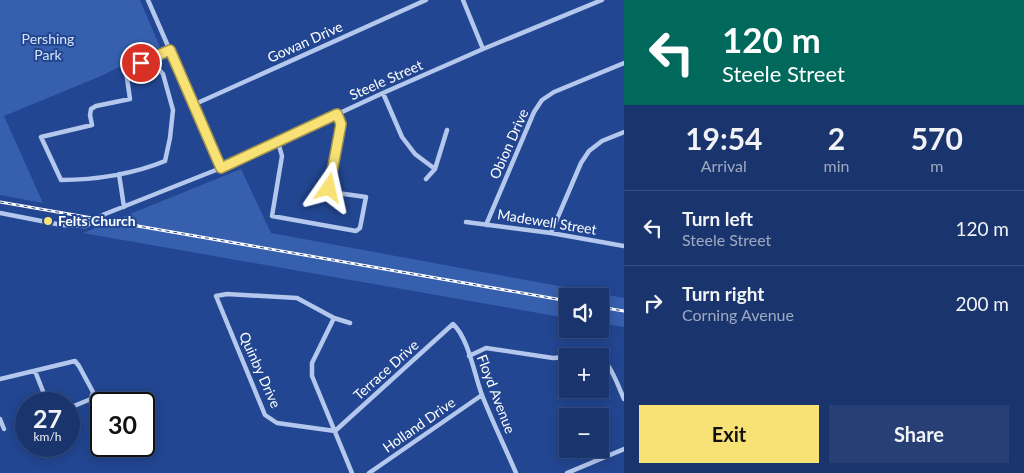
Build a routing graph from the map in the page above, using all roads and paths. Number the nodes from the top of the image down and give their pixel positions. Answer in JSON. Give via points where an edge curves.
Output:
{"nodes":[{"id":1,"x":148,"y":0,"type":"edge"},
{"id":2,"x":426,"y":0,"type":"edge"},
{"id":3,"x":463,"y":0,"type":"edge"},
{"id":4,"x":602,"y":0,"type":"edge"},
{"id":5,"x":483,"y":49,"type":"junction"},
{"id":6,"x":170,"y":50,"type":"junction"},
{"id":7,"x":152,"y":58,"type":"junction"},
{"id":8,"x":624,"y":63,"type":"edge"},
{"id":9,"x":383,"y":93,"type":"junction"},
{"id":10,"x":193,"y":105,"type":"junction"},
{"id":11,"x":337,"y":114,"type":"junction"},
{"id":12,"x":447,"y":130,"type":"dead end"},
{"id":13,"x":624,"y":132,"type":"edge"},
{"id":14,"x":278,"y":142,"type":"junction"},
{"id":15,"x":221,"y":168,"type":"junction"},
{"id":16,"x":435,"y":169,"type":"junction"},
{"id":17,"x":119,"y":174,"type":"junction"},
{"id":18,"x":426,"y":179,"type":"dead end"},
{"id":19,"x":124,"y":207,"type":"junction"},
{"id":20,"x":0,"y":213,"type":"edge"},
{"id":21,"x":466,"y":222,"type":"dead end"},
{"id":22,"x":486,"y":224,"type":"junction"},
{"id":23,"x":551,"y":233,"type":"junction"},
{"id":24,"x":624,"y":246,"type":"edge"},
{"id":25,"x":334,"y":318,"type":"junction"},
{"id":26,"x":350,"y":323,"type":"dead end"},
{"id":27,"x":453,"y":324,"type":"joint"},
{"id":28,"x":469,"y":356,"type":"junction"},
{"id":29,"x":559,"y":358,"type":"edge"},
{"id":30,"x":609,"y":366,"type":"edge"},
{"id":31,"x":35,"y":371,"type":"junction"},
{"id":32,"x":0,"y":379,"type":"edge"},
{"id":33,"x":43,"y":392,"type":"edge"},
{"id":34,"x":482,"y":395,"type":"junction"},
{"id":35,"x":624,"y":399,"type":"edge"},
{"id":36,"x":80,"y":404,"type":"edge"},
{"id":37,"x":0,"y":420,"type":"edge"},
{"id":38,"x":4,"y":429,"type":"dead end"},
{"id":39,"x":335,"y":431,"type":"junction"},
{"id":40,"x":624,"y":450,"type":"edge"},
{"id":41,"x":352,"y":473,"type":"edge"},
{"id":42,"x":369,"y":473,"type":"edge"},
{"id":43,"x":516,"y":473,"type":"edge"},
{"id":44,"x":567,"y":473,"type":"edge"}],
"edges":[{"from":1,"to":6,"type":"street"},
{"from":2,"to":10,"type":"street","name":"Gowan Drive"},
{"from":3,"to":5,"type":"street"},
{"from":4,"to":5,"type":"street","name":"Steele Street"},
{"from":5,"to":9,"type":"street","name":"Steele Street"},
{"from":6,"to":7,"type":"street"},
{"from":6,"to":10,"type":"street"},
{"from":7,"to":17,"type":"street","via":[[163,74],[172,110],[164,161]]},
{"from":7,"to":17,"type":"street","via":[[126,71],[130,99],[91,108],[92,125],[41,137],[61,180],[86,180]]},
{"from":8,"to":22,"type":"street","name":"Obion Drive","via":[[542,100]]},
{"from":9,"to":11,"type":"street","name":"Steele Street"},
{"from":9,"to":16,"type":"street","via":[[402,137],[415,154]]},
{"from":10,"to":15,"type":"street"},
{"from":11,"to":14,"type":"street","name":"Steele Street"},
{"from":11,"to":14,"type":"street","via":[[341,124],[329,188],[330,192],[366,197],[360,228],[356,230],[272,216],[282,156]]},
{"from":12,"to":16,"type":"street"},
{"from":13,"to":23,"type":"street","via":[[602,141],[589,151]]},
{"from":14,"to":15,"type":"street","name":"Steele Street"},
{"from":15,"to":19,"type":"street","name":"Steele Street"},
{"from":16,"to":18,"type":"street"},
{"from":17,"to":19,"type":"street"},
{"from":19,"to":20,"type":"street","name":"Steele Street","via":[[85,226]]},
{"from":21,"to":22,"type":"street","name":"Madewell Street"},
{"from":22,"to":23,"type":"street","name":"Madewell Street"},
{"from":23,"to":24,"type":"street","name":"Madewell Street"},
{"from":25,"to":26,"type":"street"},
{"from":25,"to":39,"type":"street","via":[[312,363],[312,376]]},
{"from":25,"to":39,"type":"street","name":"Quinby Drive","via":[[297,298],[216,296],[265,415],[277,423]]},
{"from":27,"to":28,"type":"street","name":"Floyd Avenue","via":[[459,330]]},
{"from":27,"to":39,"type":"street","name":"Terrace Drive"},
{"from":28,"to":29,"type":"street","via":[[486,348]]},
{"from":28,"to":34,"type":"street","name":"Floyd Avenue"},
{"from":30,"to":35,"type":"street"},
{"from":31,"to":32,"type":"street"},
{"from":31,"to":33,"type":"street"},
{"from":31,"to":36,"type":"street","via":[[75,360],[93,392],[91,399]]},
{"from":34,"to":42,"type":"street","name":"Holland Drive"},
{"from":34,"to":43,"type":"street","name":"Floyd Avenue"},
{"from":37,"to":38,"type":"street"},
{"from":39,"to":41,"type":"street"},
{"from":40,"to":44,"type":"street"}]}
